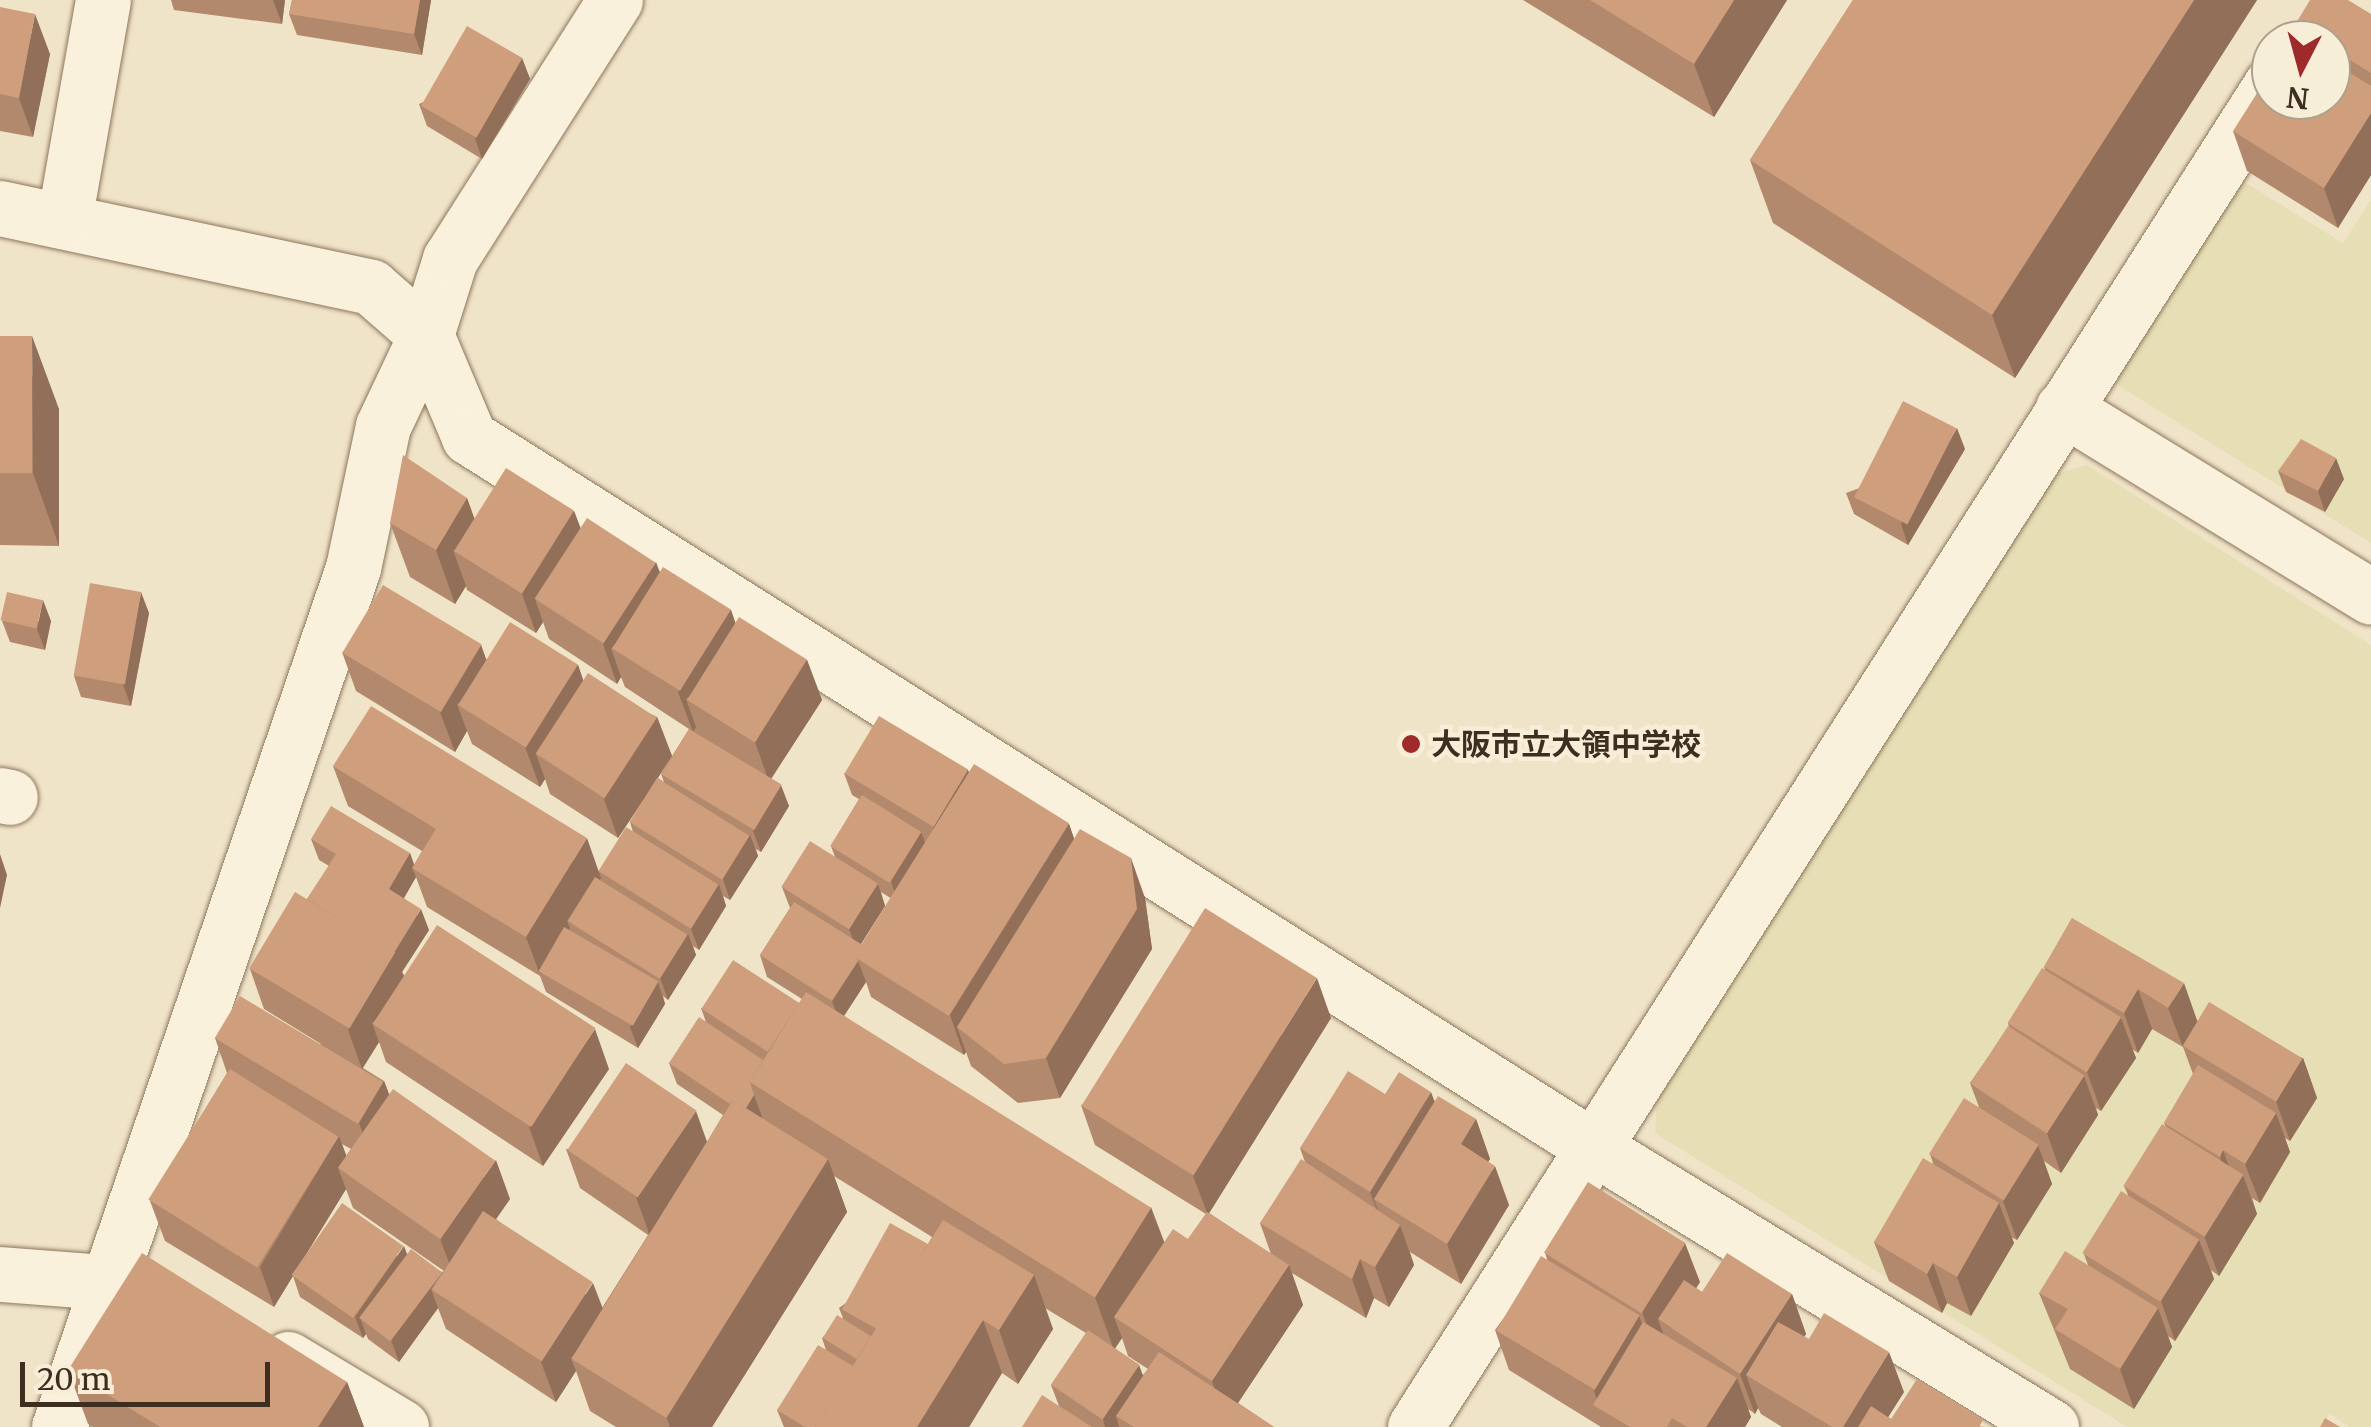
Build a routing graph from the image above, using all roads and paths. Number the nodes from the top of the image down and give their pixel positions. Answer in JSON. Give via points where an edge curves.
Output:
{"nodes":[{"id":1,"x":104,"y":0,"type":"edge"},
{"id":2,"x":615,"y":0,"type":"edge"},
{"id":3,"x":2251,"y":115,"type":"edge"},
{"id":4,"x":0,"y":208,"type":"edge"},
{"id":5,"x":64,"y":222,"type":"junction"},
{"id":6,"x":426,"y":334,"type":"junction"},
{"id":7,"x":2063,"y":408,"type":"junction"},
{"id":8,"x":2371,"y":597,"type":"edge"},
{"id":9,"x":1593,"y":1147,"type":"junction"},
{"id":10,"x":109,"y":1268,"type":"junction"},
{"id":11,"x":0,"y":1274,"type":"edge"},
{"id":12,"x":164,"y":1284,"type":"edge"},
{"id":13,"x":249,"y":1335,"type":"edge"},
{"id":14,"x":59,"y":1427,"type":"edge"},
{"id":15,"x":401,"y":1427,"type":"edge"},
{"id":16,"x":1415,"y":1427,"type":"edge"},
{"id":17,"x":2052,"y":1427,"type":"edge"}],
"edges":[{"from":1,"to":5,"type":"street"},
{"from":2,"to":6,"type":"street","via":[[450,259]]},
{"from":3,"to":7,"type":"street"},
{"from":4,"to":5,"type":"street"},
{"from":5,"to":6,"type":"street","via":[[371,287]]},
{"from":6,"to":9,"type":"street","via":[[469,437]]},
{"from":6,"to":10,"type":"street","via":[[383,426],[353,568]]},
{"from":7,"to":8,"type":"street"},
{"from":7,"to":9,"type":"street"},
{"from":9,"to":16,"type":"street"},
{"from":9,"to":17,"type":"street"},
{"from":10,"to":11,"type":"street"},
{"from":10,"to":12,"type":"street"},
{"from":10,"to":14,"type":"street"},
{"from":13,"to":15,"type":"street"}]}
